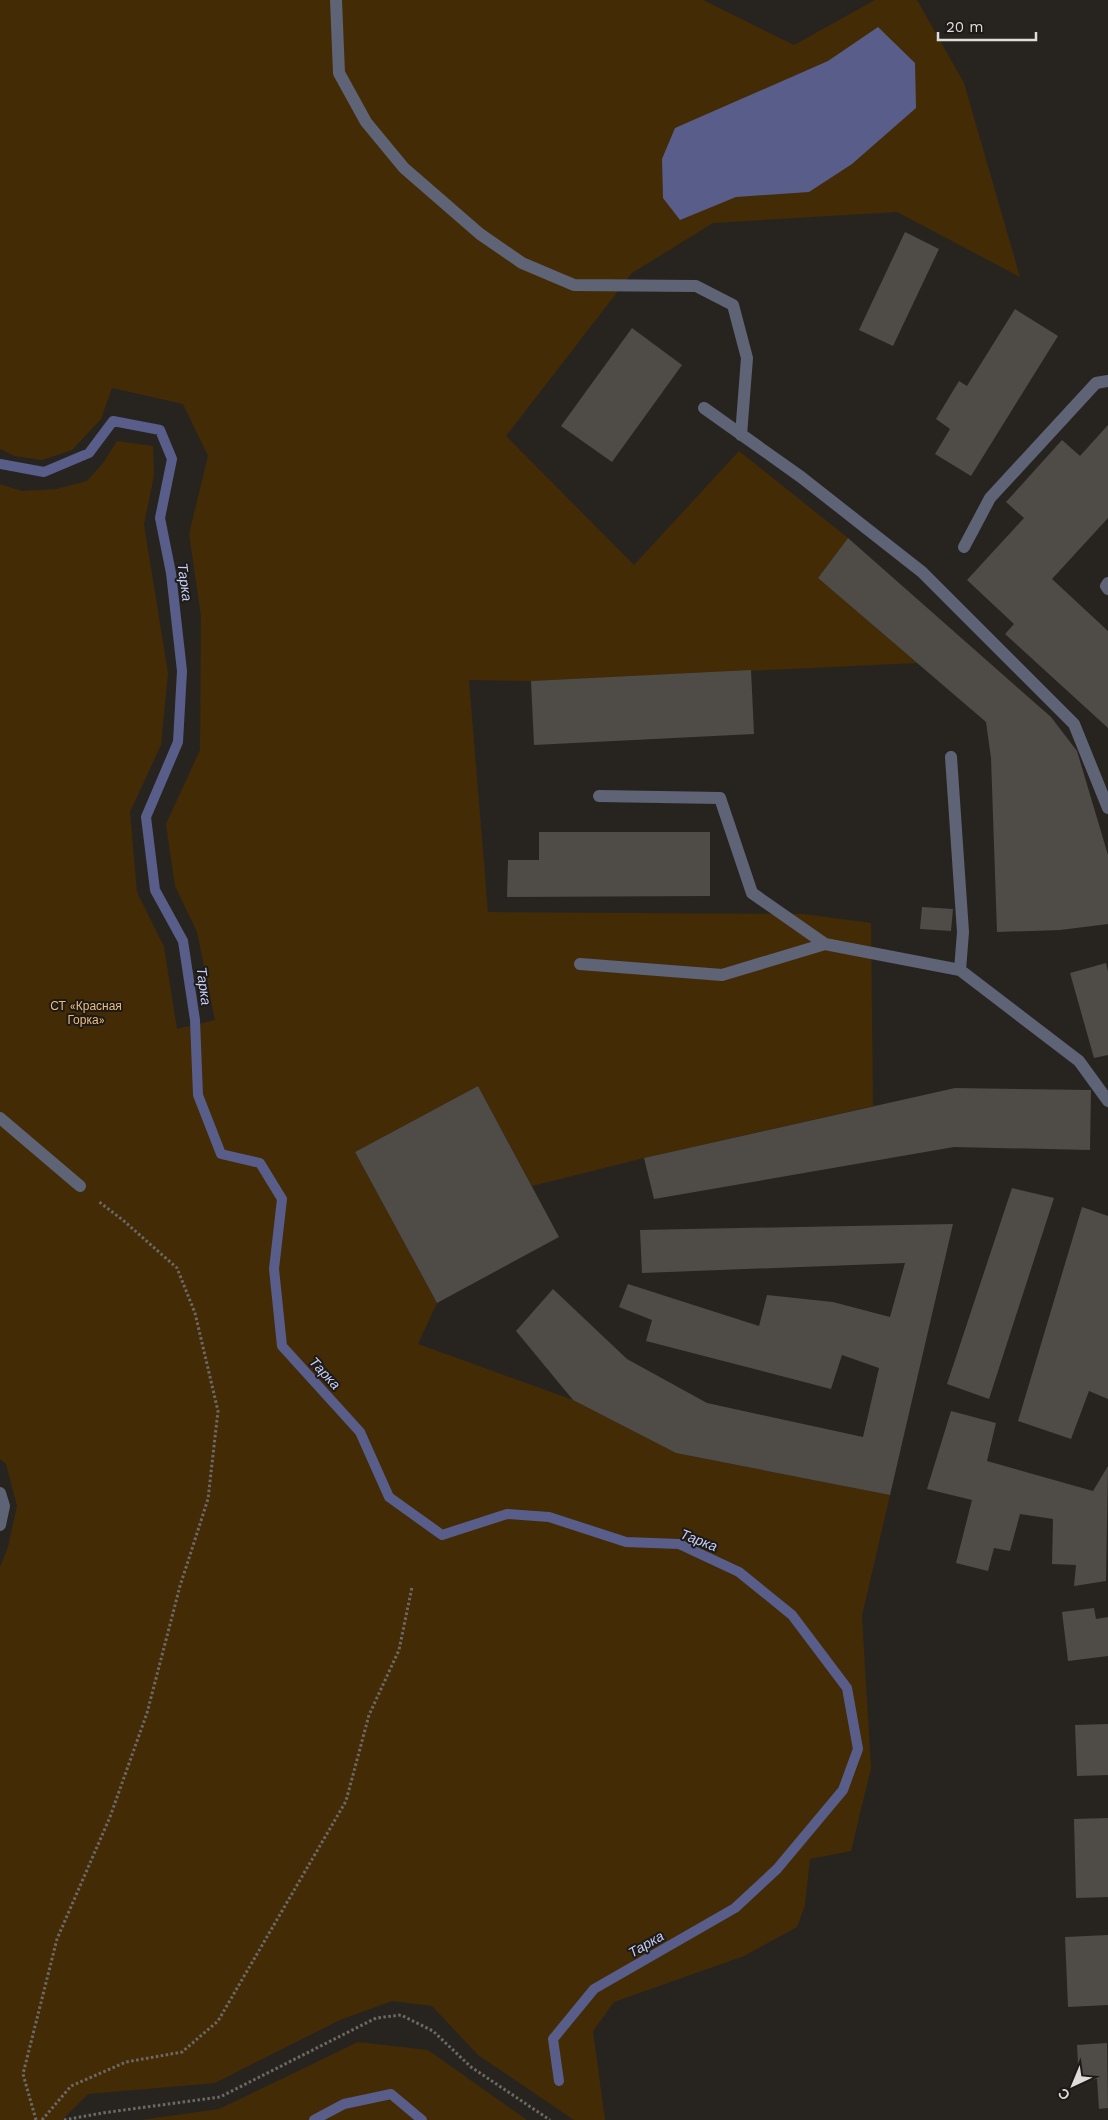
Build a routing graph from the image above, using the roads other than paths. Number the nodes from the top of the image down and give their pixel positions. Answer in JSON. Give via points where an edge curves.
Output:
{"nodes":[{"id":1,"x":336,"y":0,"type":"edge"},
{"id":2,"x":1108,"y":381,"type":"edge"},
{"id":3,"x":704,"y":408,"type":"dead end"},
{"id":4,"x":741,"y":435,"type":"junction"},
{"id":5,"x":964,"y":548,"type":"dead end"},
{"id":6,"x":1108,"y":583,"type":"edge"},
{"id":7,"x":1108,"y":589,"type":"edge"},
{"id":8,"x":951,"y":757,"type":"dead end"},
{"id":9,"x":599,"y":796,"type":"dead end"},
{"id":10,"x":1108,"y":808,"type":"edge"},
{"id":11,"x":825,"y":944,"type":"junction"},
{"id":12,"x":580,"y":964,"type":"dead end"},
{"id":13,"x":960,"y":970,"type":"junction"},
{"id":14,"x":1108,"y":1100,"type":"edge"},
{"id":15,"x":0,"y":1118,"type":"edge"},
{"id":16,"x":80,"y":1186,"type":"road end"},
{"id":17,"x":0,"y":1492,"type":"edge"},
{"id":18,"x":0,"y":1525,"type":"edge"}],
"edges":[{"from":1,"to":4,"type":"street","via":[[339,73],[366,122],[404,168],[480,234],[522,263],[574,285],[696,286],[733,305],[747,358]]},
{"from":2,"to":5,"type":"street","via":[[1096,383],[990,498]]},
{"from":3,"to":4,"type":"street"},
{"from":4,"to":10,"type":"street","via":[[801,477],[922,572],[1074,724]]},
{"from":6,"to":7,"type":"street"},
{"from":8,"to":13,"type":"street","via":[[963,932]]},
{"from":9,"to":11,"type":"street","via":[[720,798],[752,893]]},
{"from":11,"to":12,"type":"street","via":[[722,975]]},
{"from":11,"to":13,"type":"street"},
{"from":13,"to":14,"type":"street","via":[[1079,1061]]},
{"from":15,"to":16,"type":"street"},
{"from":17,"to":18,"type":"street","via":[[4,1506]]}]}
